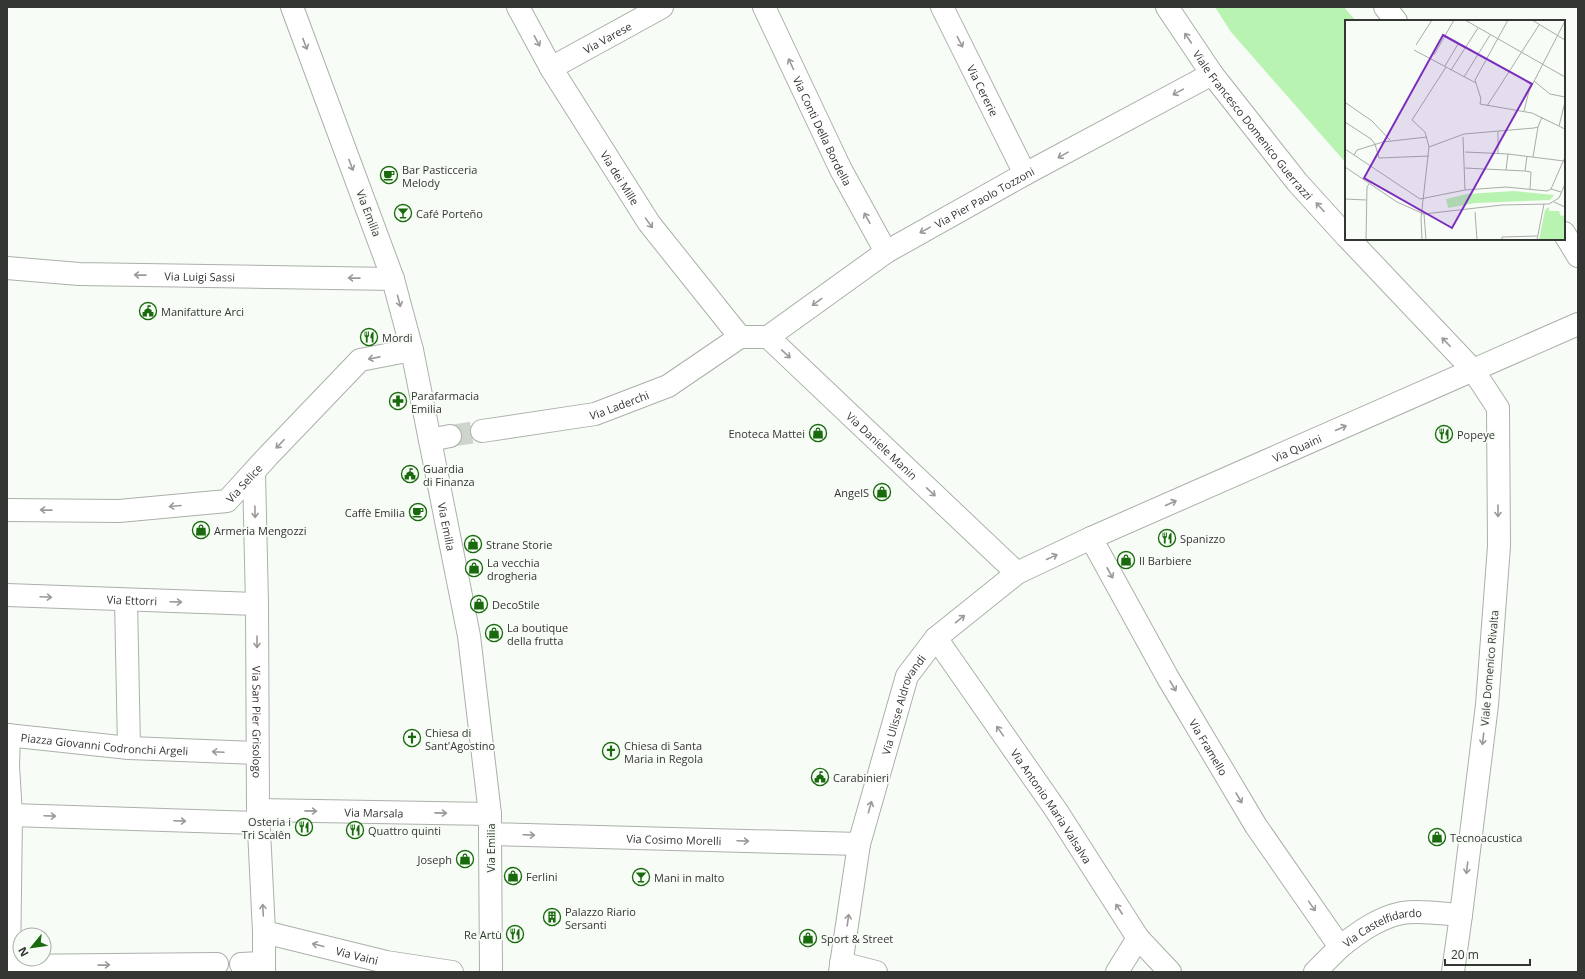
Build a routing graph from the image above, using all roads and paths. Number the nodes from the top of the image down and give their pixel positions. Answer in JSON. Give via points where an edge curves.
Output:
{"nodes":[{"id":1,"x":292,"y":7,"type":"edge"},
{"id":2,"x":518,"y":7,"type":"edge"},
{"id":3,"x":662,"y":7,"type":"edge"},
{"id":4,"x":764,"y":7,"type":"edge"},
{"id":5,"x":942,"y":7,"type":"edge"},
{"id":6,"x":1168,"y":7,"type":"edge"},
{"id":7,"x":1384,"y":7,"type":"edge"},
{"id":8,"x":1395,"y":20,"type":"edge"},
{"id":9,"x":551,"y":68,"type":"junction"},
{"id":10,"x":1212,"y":74,"type":"junction"},
{"id":11,"x":1026,"y":174,"type":"junction"},
{"id":12,"x":1345,"y":235,"type":"edge"},
{"id":13,"x":1565,"y":235,"type":"edge"},
{"id":14,"x":1350,"y":240,"type":"edge"},
{"id":15,"x":886,"y":252,"type":"junction"},
{"id":16,"x":1578,"y":256,"type":"edge"},
{"id":17,"x":7,"y":268,"type":"edge"},
{"id":18,"x":394,"y":279,"type":"junction"},
{"id":19,"x":1578,"y":324,"type":"edge"},
{"id":20,"x":740,"y":337,"type":"junction"},
{"id":21,"x":768,"y":337,"type":"junction"},
{"id":22,"x":412,"y":350,"type":"junction"},
{"id":23,"x":1473,"y":370,"type":"junction"},
{"id":24,"x":482,"y":431,"type":"tunnel mouth"},
{"id":25,"x":254,"y":473,"type":"junction"},
{"id":26,"x":7,"y":510,"type":"edge"},
{"id":27,"x":1091,"y":538,"type":"junction"},
{"id":28,"x":1017,"y":573,"type":"junction"},
{"id":29,"x":7,"y":595,"type":"edge"},
{"id":30,"x":126,"y":600,"type":"junction"},
{"id":31,"x":257,"y":604,"type":"junction"},
{"id":32,"x":936,"y":638,"type":"junction"},
{"id":33,"x":8,"y":735,"type":"edge"},
{"id":34,"x":129,"y":748,"type":"junction"},
{"id":35,"x":257,"y":753,"type":"junction"},
{"id":36,"x":11,"y":815,"type":"junction"},
{"id":37,"x":258,"y":816,"type":"junction"},
{"id":38,"x":490,"y":824,"type":"junction"},
{"id":39,"x":859,"y":844,"type":"junction"},
{"id":40,"x":1462,"y":915,"type":"junction"},
{"id":41,"x":264,"y":932,"type":"junction"},
{"id":42,"x":1138,"y":938,"type":"junction"},
{"id":43,"x":1340,"y":947,"type":"junction"},
{"id":44,"x":217,"y":964,"type":"dead end"},
{"id":45,"x":242,"y":964,"type":"dead end"},
{"id":46,"x":8,"y":966,"type":"edge"},
{"id":47,"x":264,"y":968,"type":"edge"},
{"id":48,"x":841,"y":968,"type":"edge"},
{"id":49,"x":452,"y":972,"type":"edge"},
{"id":50,"x":491,"y":972,"type":"edge"},
{"id":51,"x":876,"y":972,"type":"edge"},
{"id":52,"x":1117,"y":972,"type":"edge"},
{"id":53,"x":1170,"y":972,"type":"edge"},
{"id":54,"x":1315,"y":972,"type":"edge"},
{"id":55,"x":1453,"y":972,"type":"edge"}],
"edges":[{"from":1,"to":18,"type":"street","name":"Via Emilia","one_way":true},
{"from":2,"to":9,"type":"street","name":"Via dei Mille","one_way":true},
{"from":3,"to":9,"type":"street","name":"Via Varese"},
{"from":15,"to":4,"type":"street","name":"Via Conti Della Bordella","one_way":true,"via":[[840,168]]},
{"from":5,"to":11,"type":"street","name":"Via Cererie","one_way":true},
{"from":10,"to":6,"type":"street","name":"Viale Francesco Domenico Guerrazzi","one_way":true},
{"from":7,"to":8,"type":"street"},
{"from":9,"to":20,"type":"street","name":"Via dei Mille","one_way":true,"via":[[649,223]]},
{"from":10,"to":11,"type":"street","name":"Via Pier Paolo Tozzoni","one_way":true},
{"from":12,"to":10,"type":"street","name":"Viale Francesco Domenico Guerrazzi","one_way":true,"via":[[1297,182]]},
{"from":11,"to":15,"type":"street","name":"Via Pier Paolo Tozzoni","one_way":true},
{"from":13,"to":16,"type":"street"},
{"from":23,"to":14,"type":"street","one_way":true},
{"from":15,"to":21,"type":"street","name":"Via Pier Paolo Tozzoni","one_way":true},
{"from":18,"to":17,"type":"street","name":"Via Luigi Sassi","one_way":true,"via":[[79,274]]},
{"from":18,"to":22,"type":"street","name":"Via Emilia","one_way":true},
{"from":19,"to":23,"type":"street","name":"Via Quaini"},
{"from":20,"to":21,"type":"street"},
{"from":20,"to":24,"type":"street","name":"Via Laderchi","via":[[668,386],[595,414]]},
{"from":21,"to":28,"type":"street","name":"Via Daniele Manin","one_way":true},
{"from":22,"to":25,"type":"street","name":"Via Selice","one_way":true,"via":[[360,360]]},
{"from":22,"to":38,"type":"street","name":"Via Emilia","via":[[440,438],[469,636]]},
{"from":27,"to":23,"type":"street","name":"Via Quaini","one_way":true},
{"from":23,"to":40,"type":"street","name":"Viale Domenico Rivalta","one_way":true,"via":[[1498,408],[1499,546],[1488,705]]},
{"from":25,"to":26,"type":"street","name":"Via Selice","one_way":true,"via":[[227,501],[119,512]]},
{"from":25,"to":31,"type":"street","name":"Via San Pier Grisologo","one_way":true},
{"from":28,"to":27,"type":"street","name":"Via Quaini","one_way":true},
{"from":27,"to":43,"type":"street","name":"Via Framello","one_way":true,"via":[[1168,678],[1256,826]]},
{"from":32,"to":28,"type":"street","name":"Via Ulisse Aldrovandi","one_way":true},
{"from":29,"to":30,"type":"street","name":"Via Ettorri","one_way":true},
{"from":30,"to":31,"type":"street","name":"Via Ettorri","one_way":true},
{"from":30,"to":34,"type":"street"},
{"from":31,"to":35,"type":"street","name":"Via San Pier Grisologo","one_way":true},
{"from":39,"to":32,"type":"street","name":"Via Ulisse Aldrovandi","one_way":true,"via":[[907,676]]},
{"from":42,"to":32,"type":"street","name":"Via Antonio Maria Valsalva","one_way":true,"via":[[1056,810]]},
{"from":33,"to":34,"type":"street","name":"Piazza Giovanni Codronchi Argeli"},
{"from":33,"to":36,"type":"street","name":"Piazza Giovanni Codronchi Argeli"},
{"from":35,"to":34,"type":"street","name":"Piazza Giovanni Codronchi Argeli","one_way":true},
{"from":35,"to":37,"type":"street","name":"Via San Pier Grisologo"},
{"from":36,"to":37,"type":"street","one_way":true},
{"from":36,"to":46,"type":"street","name":"Piazza Giovanni Codronchi Argeli"},
{"from":37,"to":38,"type":"street","name":"Via Marsala","one_way":true},
{"from":41,"to":37,"type":"street","name":"Via San Pier Grisologo","one_way":true},
{"from":38,"to":39,"type":"street","name":"Via Cosimo Morelli","one_way":true},
{"from":38,"to":50,"type":"street","name":"Via Emilia"},
{"from":48,"to":39,"type":"street","name":"Via Ulisse Aldrovandi","one_way":true},
{"from":40,"to":43,"type":"street","name":"Via Castelfidardo","via":[[1403,913],[1378,921],[1355,934]]},
{"from":40,"to":55,"type":"street","name":"Viale Domenico Rivalta"},
{"from":41,"to":47,"type":"street","name":"Via San Pier Grisologo"},
{"from":49,"to":41,"type":"street","name":"Via Vaini","one_way":true,"via":[[386,962]]},
{"from":42,"to":52,"type":"street"},
{"from":42,"to":53,"type":"street","name":"Via Antonio Maria Valsalva"},
{"from":43,"to":54,"type":"street","name":"Via Castelfidardo"},
{"from":46,"to":44,"type":"street","one_way":true},
{"from":45,"to":47,"type":"street"},
{"from":48,"to":51,"type":"street"}]}
